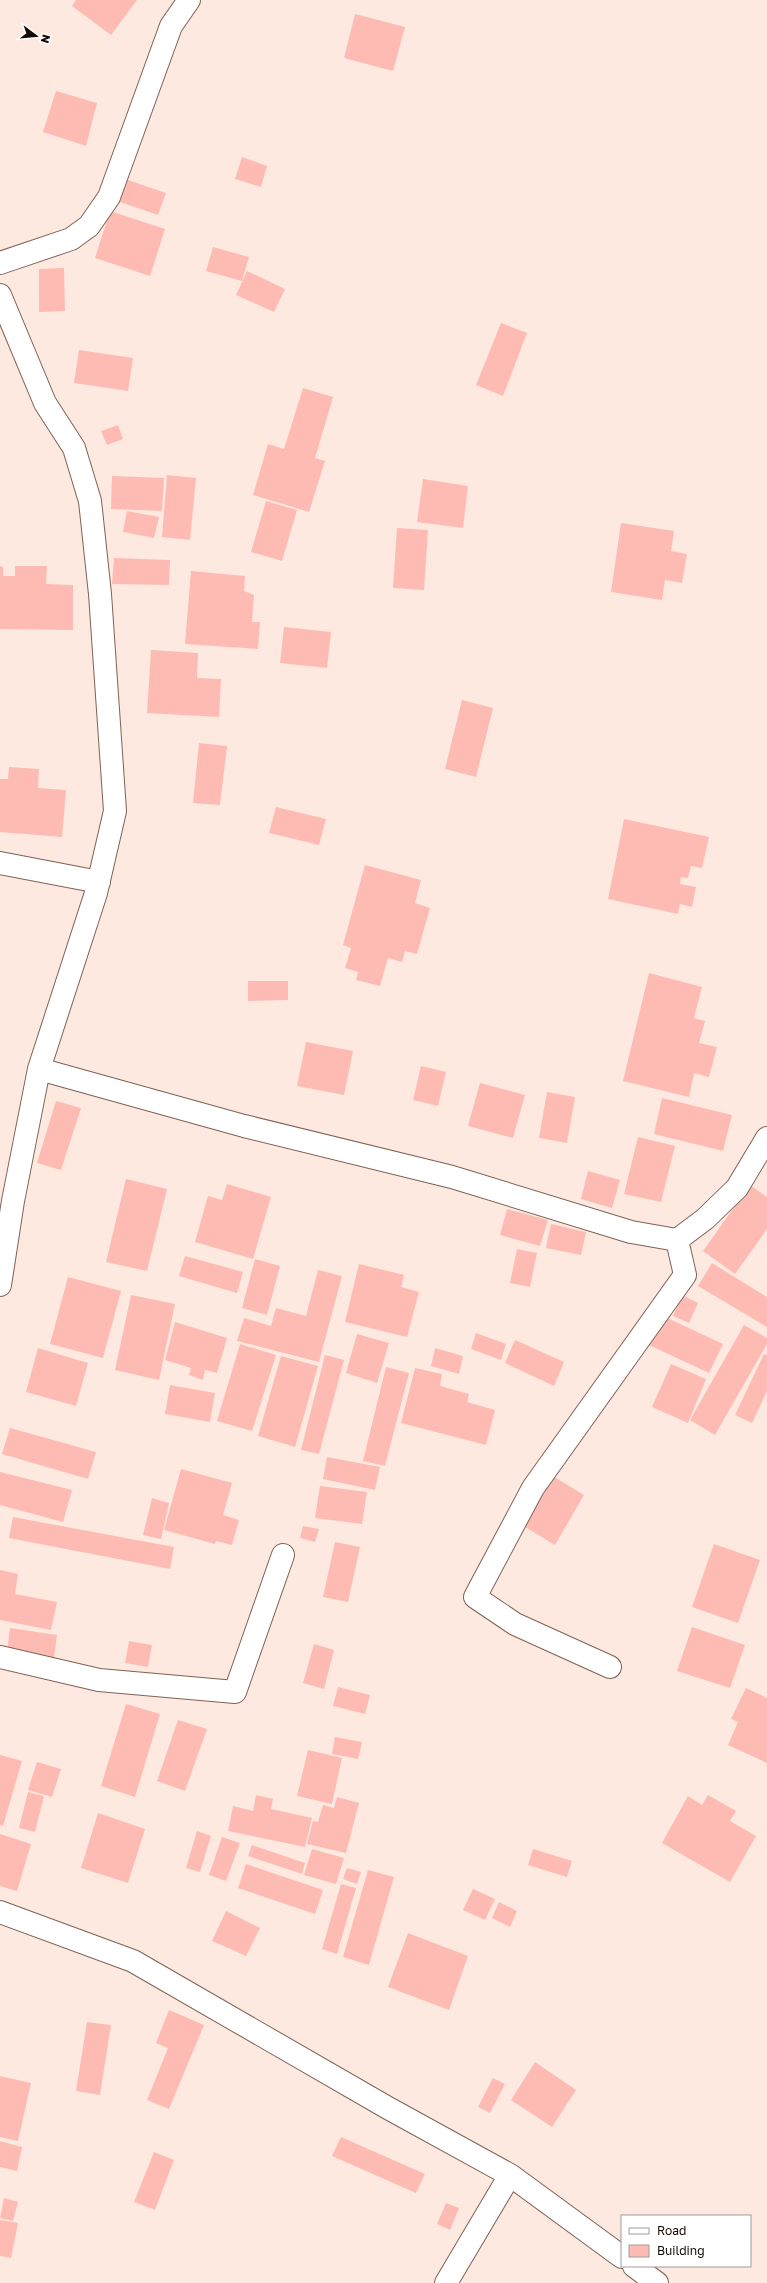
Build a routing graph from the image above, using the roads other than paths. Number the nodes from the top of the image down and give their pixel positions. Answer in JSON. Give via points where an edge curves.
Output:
{"nodes":[{"id":1,"x":189,"y":0,"type":"edge"},
{"id":2,"x":0,"y":263,"type":"edge"},
{"id":3,"x":0,"y":295,"type":"edge"},
{"id":4,"x":0,"y":863,"type":"edge"},
{"id":5,"x":99,"y":882,"type":"junction"},
{"id":6,"x":39,"y":1069,"type":"junction"},
{"id":7,"x":767,"y":1138,"type":"edge"},
{"id":8,"x":7,"y":1200,"type":"edge"},
{"id":9,"x":677,"y":1240,"type":"junction"},
{"id":10,"x":0,"y":1285,"type":"edge"},
{"id":11,"x":283,"y":1555,"type":"dead end"},
{"id":12,"x":0,"y":1657,"type":"edge"},
{"id":13,"x":610,"y":1667,"type":"dead end"},
{"id":14,"x":0,"y":1912,"type":"edge"},
{"id":15,"x":510,"y":2175,"type":"junction"},
{"id":16,"x":621,"y":2256,"type":"edge"},
{"id":17,"x":635,"y":2267,"type":"edge"},
{"id":18,"x":446,"y":2283,"type":"edge"},
{"id":19,"x":657,"y":2283,"type":"edge"}],
"edges":[{"from":1,"to":2,"type":"street","via":[[171,26],[109,197],[89,226],[71,238]]},
{"from":3,"to":5,"type":"street","via":[[45,403],[74,448],[90,501],[100,594],[115,810]]},
{"from":4,"to":5,"type":"street"},
{"from":5,"to":6,"type":"street"},
{"from":6,"to":8,"type":"street"},
{"from":6,"to":9,"type":"street","via":[[244,1126],[452,1177],[631,1232]]},
{"from":7,"to":9,"type":"street","via":[[737,1188],[706,1219]]},
{"from":8,"to":10,"type":"street"},
{"from":9,"to":13,"type":"street","via":[[685,1274],[533,1488],[475,1597],[515,1624]]},
{"from":11,"to":12,"type":"street","via":[[235,1692],[99,1680]]},
{"from":14,"to":15,"type":"street","via":[[133,1961]]},
{"from":15,"to":16,"type":"street"},
{"from":15,"to":18,"type":"street"},
{"from":17,"to":19,"type":"street"}]}
